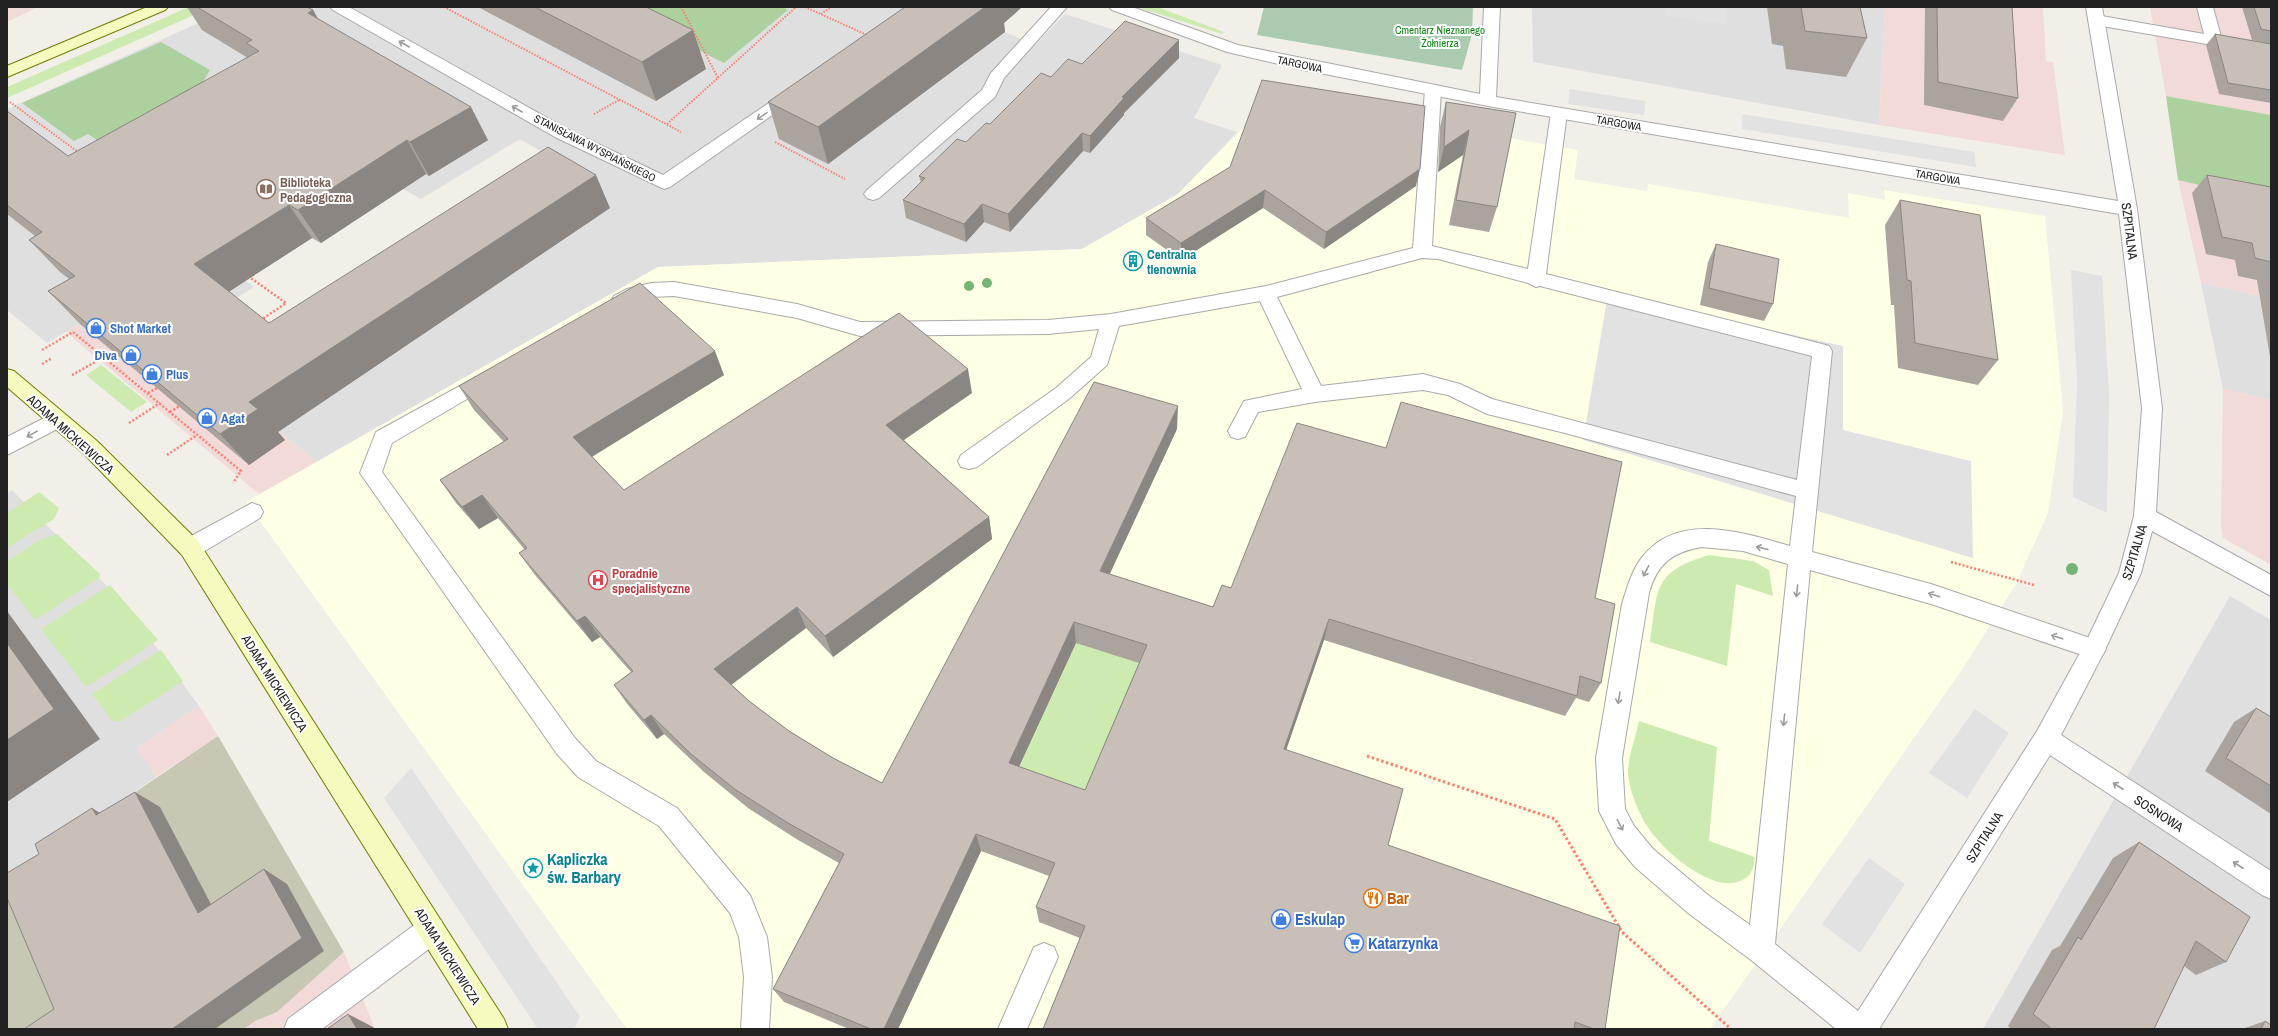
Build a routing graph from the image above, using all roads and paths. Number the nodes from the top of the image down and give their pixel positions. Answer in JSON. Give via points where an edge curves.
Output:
{"nodes":[{"id":1,"x":160,"y":7,"type":"edge"},
{"id":2,"x":338,"y":7,"type":"edge"},
{"id":3,"x":444,"y":7,"type":"edge"},
{"id":4,"x":681,"y":7,"type":"edge"},
{"id":5,"x":796,"y":7,"type":"edge"},
{"id":6,"x":805,"y":7,"type":"edge"},
{"id":7,"x":831,"y":7,"type":"edge"},
{"id":8,"x":1059,"y":7,"type":"edge"},
{"id":9,"x":1118,"y":7,"type":"edge"},
{"id":10,"x":1492,"y":7,"type":"edge"},
{"id":11,"x":2205,"y":7,"type":"edge"},
{"id":12,"x":2095,"y":13,"type":"edge"},
{"id":13,"x":820,"y":14,"type":"junction"},
{"id":14,"x":868,"y":36,"type":"edge"},
{"id":15,"x":2214,"y":40,"type":"junction"},
{"id":16,"x":2271,"y":50,"type":"edge"},
{"id":17,"x":7,"y":72,"type":"edge"},
{"id":18,"x":718,"y":78,"type":"junction"},
{"id":19,"x":810,"y":83,"type":"edge"},
{"id":20,"x":1433,"y":90,"type":"junction"},
{"id":21,"x":1488,"y":101,"type":"junction"},
{"id":22,"x":10,"y":102,"type":"dead end"},
{"id":23,"x":1558,"y":113,"type":"junction"},
{"id":24,"x":667,"y":124,"type":"junction"},
{"id":25,"x":770,"y":140,"type":"dead end"},
{"id":26,"x":713,"y":149,"type":"junction"},
{"id":27,"x":80,"y":153,"type":"edge"},
{"id":28,"x":873,"y":194,"type":"joint"},
{"id":29,"x":2128,"y":209,"type":"junction"},
{"id":30,"x":1422,"y":252,"type":"junction"},
{"id":31,"x":244,"y":273,"type":"edge"},
{"id":32,"x":1536,"y":280,"type":"junction"},
{"id":33,"x":1266,"y":293,"type":"junction"},
{"id":34,"x":606,"y":310,"type":"edge"},
{"id":35,"x":1111,"y":321,"type":"junction"},
{"id":36,"x":255,"y":324,"type":"edge"},
{"id":37,"x":42,"y":350,"type":"dead end"},
{"id":38,"x":104,"y":357,"type":"junction"},
{"id":39,"x":52,"y":358,"type":"dead end"},
{"id":40,"x":40,"y":365,"type":"dead end"},
{"id":41,"x":505,"y":368,"type":"edge"},
{"id":42,"x":72,"y":375,"type":"dead end"},
{"id":43,"x":7,"y":376,"type":"edge"},
{"id":44,"x":160,"y":386,"type":"edge"},
{"id":45,"x":148,"y":394,"type":"junction"},
{"id":46,"x":1315,"y":394,"type":"junction"},
{"id":47,"x":160,"y":403,"type":"junction"},
{"id":48,"x":183,"y":404,"type":"edge"},
{"id":49,"x":170,"y":412,"type":"junction"},
{"id":50,"x":56,"y":420,"type":"junction"},
{"id":51,"x":129,"y":423,"type":"dead end"},
{"id":52,"x":1238,"y":431,"type":"dead end"},
{"id":53,"x":197,"y":434,"type":"junction"},
{"id":54,"x":7,"y":447,"type":"edge"},
{"id":55,"x":167,"y":455,"type":"dead end"},
{"id":56,"x":969,"y":461,"type":"dead end"},
{"id":57,"x":229,"y":490,"type":"dead end"},
{"id":58,"x":1807,"y":491,"type":"junction"},
{"id":59,"x":252,"y":512,"type":"dead end"},
{"id":60,"x":2146,"y":516,"type":"junction"},
{"id":61,"x":190,"y":548,"type":"junction"},
{"id":62,"x":1800,"y":558,"type":"junction"},
{"id":63,"x":2271,"y":586,"type":"edge"},
{"id":64,"x":2094,"y":648,"type":"junction"},
{"id":65,"x":2046,"y":739,"type":"junction"},
{"id":66,"x":1367,"y":756,"type":"dead end"},
{"id":67,"x":2271,"y":886,"type":"edge"},
{"id":68,"x":431,"y":930,"type":"junction"},
{"id":69,"x":1762,"y":950,"type":"junction"},
{"id":70,"x":1044,"y":957,"type":"dead end"},
{"id":71,"x":298,"y":1029,"type":"edge"},
{"id":72,"x":494,"y":1029,"type":"edge"},
{"id":73,"x":755,"y":1029,"type":"edge"},
{"id":74,"x":1012,"y":1029,"type":"edge"},
{"id":75,"x":1731,"y":1029,"type":"edge"},
{"id":76,"x":1858,"y":1029,"type":"edge"},
{"id":77,"x":1863,"y":1029,"type":"edge"}],
"edges":[{"from":1,"to":17,"type":"street"},
{"from":26,"to":2,"type":"street","name":"STANISŁAWA WYSPIAŃSKIEGO","one_way":true,"via":[[664,183],[561,133]]},
{"from":3,"to":24,"type":"path"},
{"from":4,"to":18,"type":"path"},
{"from":5,"to":18,"type":"path"},
{"from":6,"to":13,"type":"path"},
{"from":7,"to":13,"type":"path"},
{"from":8,"to":28,"type":"street","via":[[997,76],[989,93]]},
{"from":9,"to":20,"type":"street","name":"TARGOWA","via":[[1233,49]]},
{"from":10,"to":21,"type":"street"},
{"from":11,"to":15,"type":"street"},
{"from":12,"to":15,"type":"street"},
{"from":12,"to":29,"type":"street","name":"SZPITALNA"},
{"from":13,"to":14,"type":"path"},
{"from":15,"to":16,"type":"street"},
{"from":18,"to":24,"type":"path"},
{"from":19,"to":26,"type":"street","name":"STANISŁAWA WYSPIAŃSKIEGO","one_way":true},
{"from":20,"to":21,"type":"street","name":"TARGOWA"},
{"from":20,"to":30,"type":"street"},
{"from":21,"to":23,"type":"street","name":"TARGOWA"},
{"from":22,"to":27,"type":"path"},
{"from":23,"to":29,"type":"street","name":"TARGOWA"},
{"from":23,"to":32,"type":"street"},
{"from":24,"to":26,"type":"path"},
{"from":25,"to":28,"type":"path"},
{"from":29,"to":60,"type":"street","name":"SZPITALNA","via":[[2152,408]]},
{"from":30,"to":32,"type":"street"},
{"from":30,"to":33,"type":"street"},
{"from":31,"to":36,"type":"path","via":[[286,304]]},
{"from":32,"to":58,"type":"street","via":[[1822,351]]},
{"from":33,"to":35,"type":"street"},
{"from":33,"to":46,"type":"street"},
{"from":34,"to":35,"type":"street","via":[[634,294],[674,289],[797,311],[860,329],[1048,327]]},
{"from":35,"to":56,"type":"street","via":[[1100,360],[1063,393]]},
{"from":37,"to":38,"type":"path","via":[[73,332]]},
{"from":38,"to":42,"type":"path"},
{"from":38,"to":45,"type":"path"},
{"from":39,"to":40,"type":"path"},
{"from":41,"to":73,"type":"street","via":[[383,438],[371,473],[566,746],[587,769],[668,817],[740,904],[753,937],[758,977]]},
{"from":43,"to":50,"type":"street","name":"ADAMA MICKIEWICZA"},
{"from":44,"to":45,"type":"path"},
{"from":45,"to":47,"type":"path"},
{"from":46,"to":52,"type":"street","via":[[1251,406]]},
{"from":46,"to":58,"type":"street","via":[[1423,382],[1453,389],[1487,406]]},
{"from":47,"to":49,"type":"path"},
{"from":47,"to":51,"type":"path"},
{"from":48,"to":49,"type":"path"},
{"from":49,"to":53,"type":"path"},
{"from":50,"to":54,"type":"street","one_way":true},
{"from":50,"to":61,"type":"street","name":"ADAMA MICKIEWICZA","via":[[90,448]]},
{"from":53,"to":55,"type":"path"},
{"from":53,"to":57,"type":"path","via":[[241,471]]},
{"from":58,"to":62,"type":"street"},
{"from":59,"to":61,"type":"street"},
{"from":60,"to":63,"type":"street"},
{"from":60,"to":64,"type":"street","name":"SZPITALNA","via":[[2130,573]]},
{"from":61,"to":68,"type":"street","name":"ADAMA MICKIEWICZA"},
{"from":64,"to":62,"type":"street","one_way":true,"via":[[1932,594]]},
{"from":62,"to":69,"type":"street","one_way":true},
{"from":62,"to":69,"type":"street","one_way":true,"via":[[1728,540],[1705,537],[1688,539],[1660,553],[1650,562],[1640,582],[1634,604],[1609,758],[1612,811],[1625,835],[1644,858],[1698,904]]},
{"from":64,"to":65,"type":"street","name":"SZPITALNA"},
{"from":67,"to":65,"type":"street","name":"SOSNOWA","one_way":true},
{"from":65,"to":77,"type":"street","name":"SZPITALNA"},
{"from":66,"to":75,"type":"path","via":[[1554,819],[1622,932]]},
{"from":68,"to":71,"type":"street"},
{"from":68,"to":72,"type":"street","name":"ADAMA MICKIEWICZA"},
{"from":69,"to":76,"type":"street"},
{"from":70,"to":74,"type":"street"}]}
